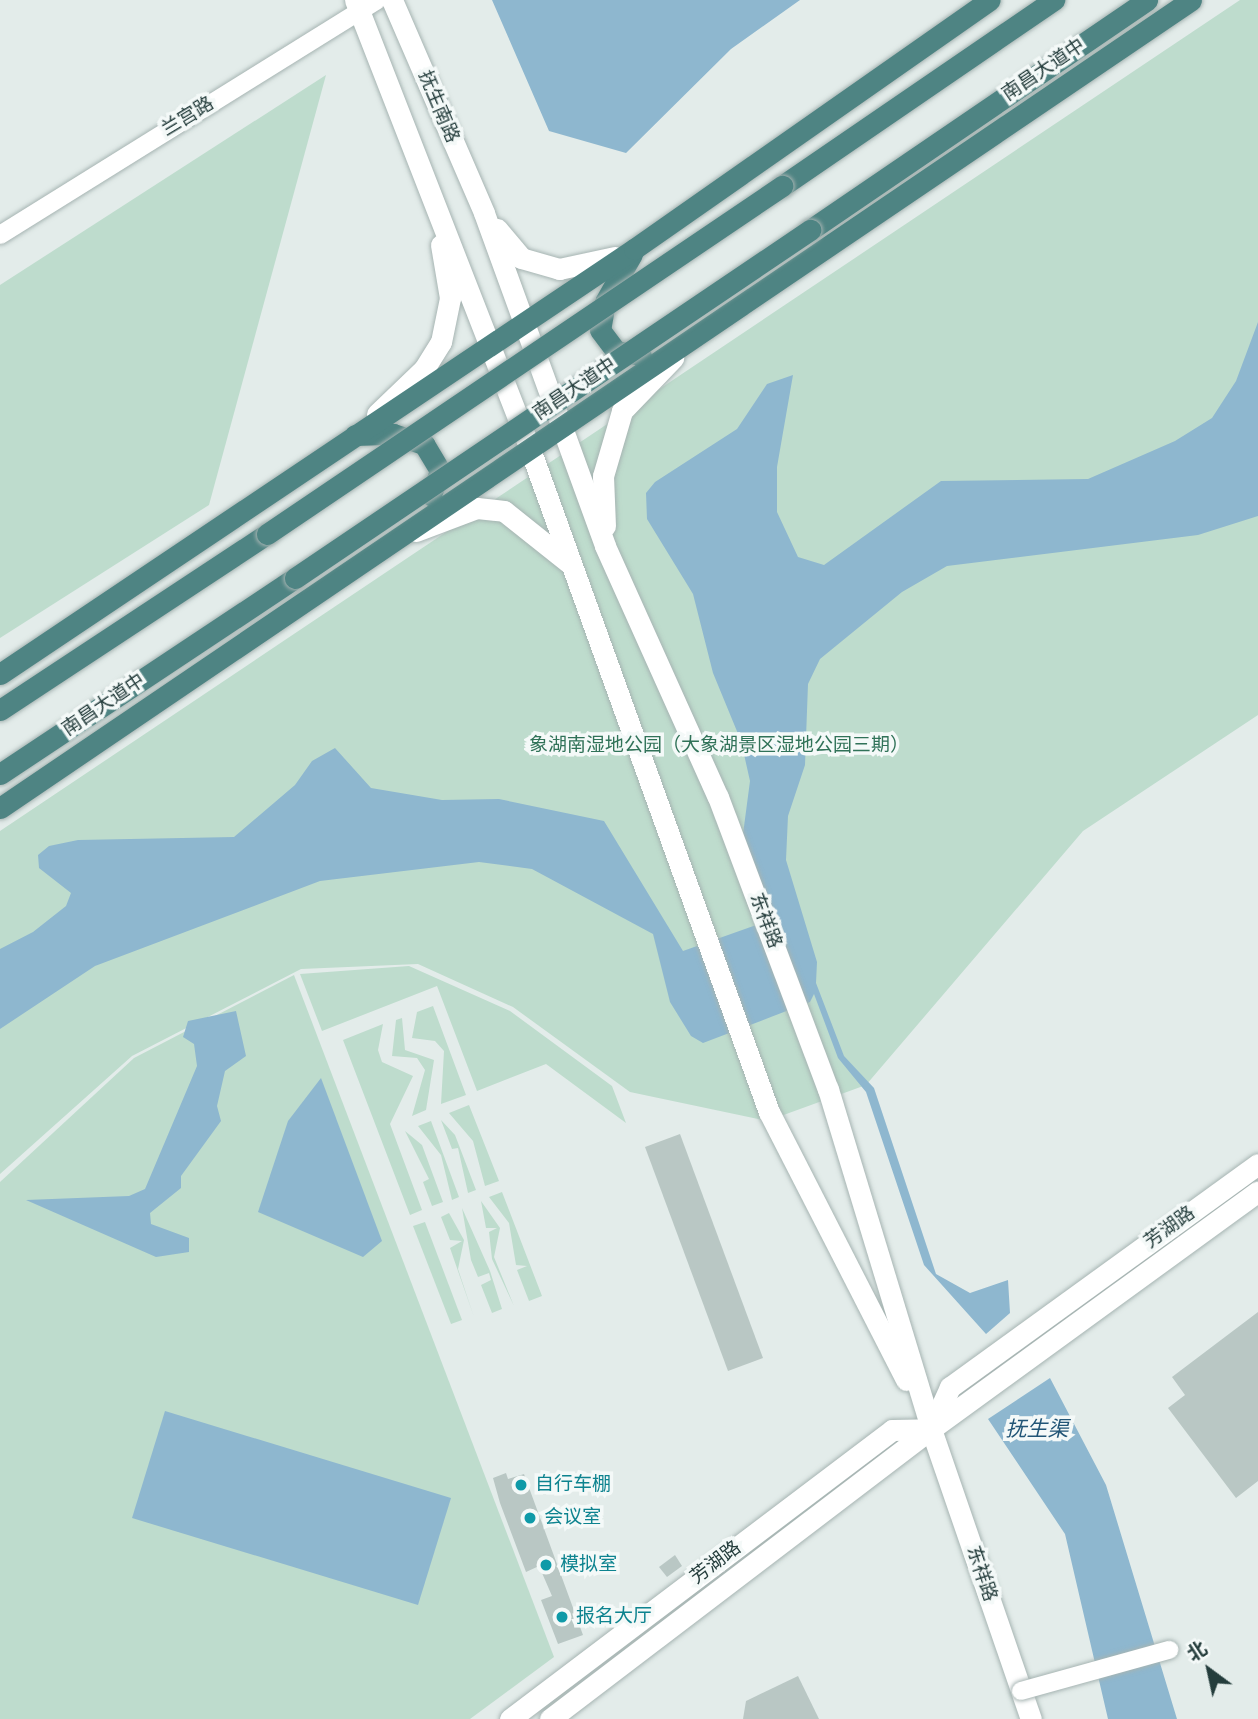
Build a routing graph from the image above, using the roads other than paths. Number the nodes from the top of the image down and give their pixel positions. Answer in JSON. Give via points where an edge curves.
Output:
{"nodes":[{"id":1,"x":377,"y":0,"type":"edge"},
{"id":2,"x":392,"y":0,"type":"edge"},
{"id":3,"x":990,"y":0,"type":"edge"},
{"id":4,"x":1054,"y":0,"type":"edge"},
{"id":5,"x":1147,"y":0,"type":"edge"},
{"id":6,"x":1191,"y":0,"type":"edge"},
{"id":7,"x":356,"y":7,"type":"edge"},
{"id":8,"x":432,"y":199,"type":"junction"},
{"id":9,"x":484,"y":213,"type":"junction"},
{"id":10,"x":0,"y":235,"type":"edge"},
{"id":11,"x":634,"y":249,"type":"junction"},
{"id":12,"x":524,"y":323,"type":"junction"},
{"id":13,"x":490,"y":346,"type":"junction"},
{"id":14,"x":683,"y":346,"type":"junction"},
{"id":15,"x":563,"y":427,"type":"junction"},
{"id":16,"x":355,"y":435,"type":"junction"},
{"id":17,"x":530,"y":449,"type":"junction"},
{"id":18,"x":401,"y":536,"type":"junction"},
{"id":19,"x":605,"y":546,"type":"junction"},
{"id":20,"x":572,"y":566,"type":"junction"},
{"id":21,"x":0,"y":674,"type":"edge"},
{"id":22,"x":0,"y":710,"type":"edge"},
{"id":23,"x":0,"y":774,"type":"edge"},
{"id":24,"x":0,"y":808,"type":"edge"},
{"id":25,"x":1258,"y":1164,"type":"edge"},
{"id":26,"x":1258,"y":1191,"type":"edge"},
{"id":27,"x":931,"y":1429,"type":"junction"},
{"id":28,"x":1169,"y":1650,"type":"dead end"},
{"id":29,"x":1021,"y":1691,"type":"junction"},
{"id":30,"x":510,"y":1719,"type":"edge"},
{"id":31,"x":550,"y":1719,"type":"edge"},
{"id":32,"x":1031,"y":1719,"type":"edge"}],
"edges":[{"from":1,"to":7,"type":"street","name":"兰宫路"},
{"from":2,"to":9,"type":"main road","name":"抚生南路"},
{"from":3,"to":11,"type":"highway"},
{"from":4,"to":22,"type":"highway","bridge":true},
{"from":5,"to":23,"type":"highway","name":"南昌大道中","bridge":true},
{"from":6,"to":14,"type":"highway"},
{"from":7,"to":8,"type":"main road","name":"抚生南路"},
{"from":7,"to":10,"type":"street","name":"兰宫路"},
{"from":8,"to":13,"type":"main road","name":"东祥路"},
{"from":8,"to":16,"type":"main road","via":[[450,298],[441,342],[424,369]]},
{"from":9,"to":11,"type":"main road","via":[[521,258],[559,269],[589,267]]},
{"from":9,"to":12,"type":"main road","name":"东祥路"},
{"from":11,"to":12,"type":"highway"},
{"from":11,"to":14,"type":"highway","via":[[605,302],[600,330],[606,344],[641,355]]},
{"from":12,"to":13,"type":"highway"},
{"from":12,"to":15,"type":"main road","name":"东祥路"},
{"from":13,"to":16,"type":"highway"},
{"from":13,"to":17,"type":"main road","name":"东祥路"},
{"from":14,"to":15,"type":"highway"},
{"from":14,"to":19,"type":"main road","via":[[622,411],[603,476]]},
{"from":15,"to":17,"type":"highway"},
{"from":15,"to":19,"type":"main road","name":"东祥路"},
{"from":16,"to":18,"type":"highway","via":[[393,434],[435,454],[440,471],[433,492]]},
{"from":16,"to":21,"type":"highway"},
{"from":17,"to":18,"type":"highway"},
{"from":17,"to":20,"type":"main road","name":"东祥路"},
{"from":18,"to":20,"type":"main road","via":[[477,508],[504,511],[530,525]]},
{"from":18,"to":24,"type":"highway"},
{"from":19,"to":27,"type":"main road","name":"东祥路","via":[[718,797],[828,1089]]},
{"from":20,"to":27,"type":"main road","name":"东祥路","via":[[769,1112]]},
{"from":25,"to":27,"type":"main road","name":"芳湖路","via":[[950,1387]]},
{"from":26,"to":27,"type":"main road","name":"芳湖路"},
{"from":27,"to":29,"type":"main road","name":"东祥路"},
{"from":27,"to":30,"type":"main road","name":"芳湖路","via":[[892,1430]]},
{"from":27,"to":31,"type":"main road","name":"芳湖路"},
{"from":28,"to":29,"type":"street","bridge":true},
{"from":29,"to":32,"type":"main road","name":"东祥路"}]}
